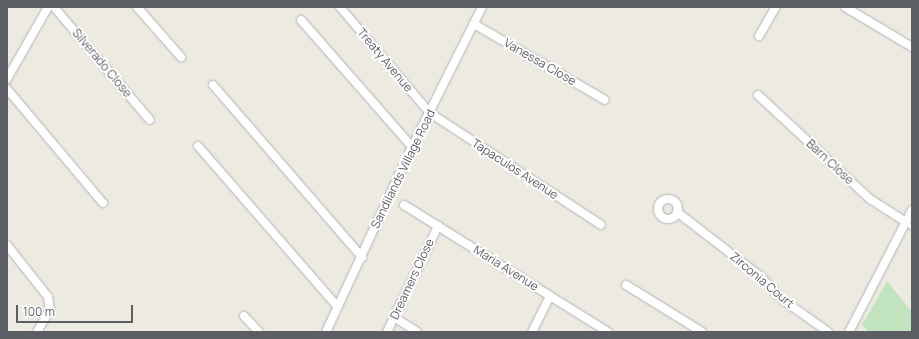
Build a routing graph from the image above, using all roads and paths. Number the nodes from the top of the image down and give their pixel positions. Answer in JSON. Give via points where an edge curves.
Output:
{"nodes":[{"id":1,"x":48,"y":7,"type":"edge"},
{"id":2,"x":54,"y":7,"type":"edge"},
{"id":3,"x":137,"y":7,"type":"edge"},
{"id":4,"x":340,"y":7,"type":"edge"},
{"id":5,"x":482,"y":7,"type":"edge"},
{"id":6,"x":776,"y":7,"type":"edge"},
{"id":7,"x":845,"y":7,"type":"edge"},
{"id":8,"x":301,"y":20,"type":"dead end"},
{"id":9,"x":474,"y":24,"type":"junction"},
{"id":10,"x":759,"y":36,"type":"dead end"},
{"id":11,"x":912,"y":47,"type":"edge"},
{"id":12,"x":181,"y":57,"type":"dead end"},
{"id":13,"x":7,"y":79,"type":"edge"},
{"id":14,"x":213,"y":85,"type":"dead end"},
{"id":15,"x":7,"y":89,"type":"edge"},
{"id":16,"x":758,"y":95,"type":"dead end"},
{"id":17,"x":605,"y":100,"type":"dead end"},
{"id":18,"x":430,"y":113,"type":"junction"},
{"id":19,"x":150,"y":120,"type":"dead end"},
{"id":20,"x":198,"y":146,"type":"dead end"},
{"id":21,"x":412,"y":147,"type":"junction"},
{"id":22,"x":103,"y":203,"type":"dead end"},
{"id":23,"x":404,"y":205,"type":"dead end"},
{"id":24,"x":912,"y":210,"type":"edge"},
{"id":25,"x":677,"y":212,"type":"dead end"},
{"id":26,"x":601,"y":225,"type":"dead end"},
{"id":27,"x":909,"y":225,"type":"edge"},
{"id":28,"x":438,"y":226,"type":"junction"},
{"id":29,"x":7,"y":245,"type":"edge"},
{"id":30,"x":362,"y":257,"type":"junction"},
{"id":31,"x":626,"y":285,"type":"dead end"},
{"id":32,"x":550,"y":296,"type":"junction"},
{"id":33,"x":338,"y":307,"type":"junction"},
{"id":34,"x":244,"y":316,"type":"dead end"},
{"id":35,"x":394,"y":317,"type":"junction"},
{"id":36,"x":37,"y":332,"type":"edge"},
{"id":37,"x":259,"y":332,"type":"edge"},
{"id":38,"x":326,"y":332,"type":"edge"},
{"id":39,"x":387,"y":332,"type":"edge"},
{"id":40,"x":417,"y":332,"type":"edge"},
{"id":41,"x":532,"y":332,"type":"edge"},
{"id":42,"x":608,"y":332,"type":"edge"},
{"id":43,"x":702,"y":332,"type":"edge"},
{"id":44,"x":828,"y":332,"type":"edge"},
{"id":45,"x":849,"y":332,"type":"edge"}],
"edges":[{"from":1,"to":13,"type":"street"},
{"from":2,"to":19,"type":"street","name":"Silverado Close"},
{"from":3,"to":12,"type":"street"},
{"from":4,"to":18,"type":"street","name":"Treaty Avenue"},
{"from":5,"to":9,"type":"street","name":"Sandilands Village Road"},
{"from":6,"to":10,"type":"street"},
{"from":7,"to":11,"type":"street"},
{"from":8,"to":21,"type":"street"},
{"from":9,"to":17,"type":"street","name":"Vanessa Close"},
{"from":9,"to":18,"type":"street","name":"Sandilands Village Road"},
{"from":14,"to":30,"type":"street"},
{"from":15,"to":22,"type":"street"},
{"from":16,"to":27,"type":"street","name":"Barn Close","via":[[870,199]]},
{"from":18,"to":21,"type":"street","name":"Sandilands Village Road"},
{"from":18,"to":26,"type":"street","name":"Tapaculos Avenue"},
{"from":20,"to":33,"type":"street"},
{"from":21,"to":30,"type":"street","name":"Sandilands Village Road"},
{"from":23,"to":28,"type":"street","name":"Maria Avenue"},
{"from":24,"to":27,"type":"street"},
{"from":25,"to":44,"type":"street","name":"Zirconia Court","via":[[760,276],[784,300]]},
{"from":27,"to":45,"type":"street"},
{"from":28,"to":32,"type":"street","name":"Maria Avenue"},
{"from":28,"to":35,"type":"street","name":"Dreamers Close"},
{"from":29,"to":36,"type":"street","via":[[48,297],[50,309]]},
{"from":30,"to":33,"type":"street","name":"Sandilands Village Road"},
{"from":31,"to":43,"type":"street"},
{"from":32,"to":41,"type":"street"},
{"from":32,"to":42,"type":"street","name":"Maria Avenue"},
{"from":33,"to":38,"type":"street","name":"Sandilands Village Road"},
{"from":34,"to":37,"type":"street"},
{"from":35,"to":39,"type":"street","name":"Dreamers Close"},
{"from":35,"to":40,"type":"street"}]}
